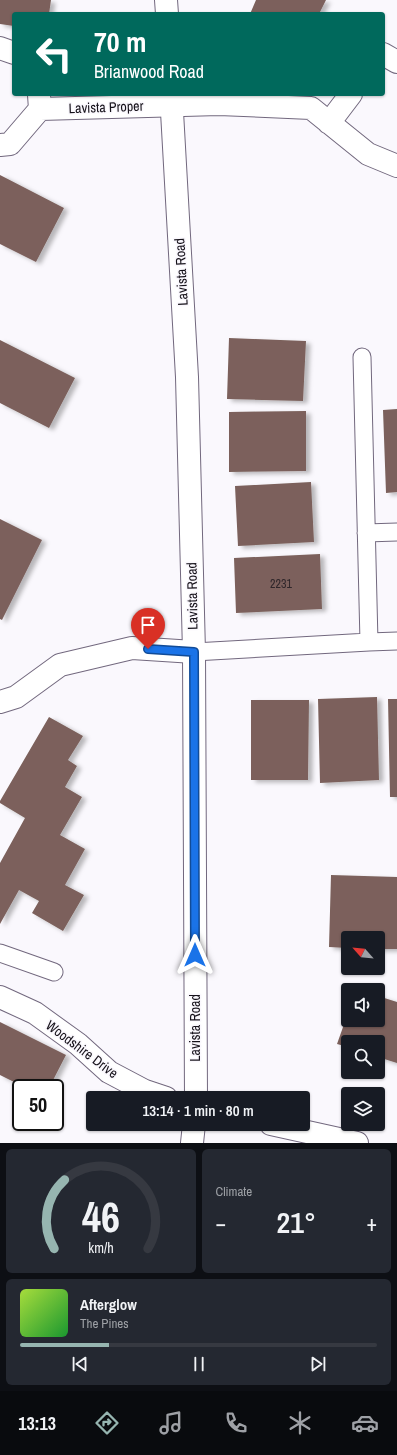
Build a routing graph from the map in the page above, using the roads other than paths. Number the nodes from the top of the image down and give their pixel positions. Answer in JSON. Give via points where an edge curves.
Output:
{"nodes":[{"id":1,"x":166,"y":0,"type":"edge"},
{"id":2,"x":167,"y":12,"type":"edge"},
{"id":3,"x":0,"y":48,"type":"edge"},
{"id":4,"x":12,"y":52,"type":"edge"},
{"id":5,"x":385,"y":55,"type":"edge"},
{"id":6,"x":397,"y":62,"type":"edge"},
{"id":7,"x":350,"y":96,"type":"edge"},
{"id":8,"x":171,"y":100,"type":"edge"},
{"id":9,"x":40,"y":101,"type":"edge"},
{"id":10,"x":330,"y":124,"type":"junction"},
{"id":11,"x":5,"y":145,"type":"edge"},
{"id":12,"x":397,"y":166,"type":"edge"},
{"id":13,"x":362,"y":357,"type":"dead end"},
{"id":14,"x":397,"y":532,"type":"edge"},
{"id":15,"x":366,"y":533,"type":"junction"},
{"id":16,"x":397,"y":641,"type":"edge"},
{"id":17,"x":369,"y":642,"type":"junction"},
{"id":18,"x":194,"y":652,"type":"junction"},
{"id":19,"x":0,"y":702,"type":"edge"},
{"id":20,"x":0,"y":953,"type":"edge"},
{"id":21,"x":54,"y":972,"type":"dead end"},
{"id":22,"x":0,"y":997,"type":"edge"},
{"id":23,"x":144,"y":1091,"type":"edge"},
{"id":24,"x":196,"y":1091,"type":"edge"},
{"id":25,"x":193,"y":1131,"type":"edge"},
{"id":26,"x":303,"y":1131,"type":"edge"},
{"id":27,"x":192,"y":1143,"type":"edge"},
{"id":28,"x":358,"y":1143,"type":"edge"}],
"edges":[{"from":1,"to":2,"type":"main road"},
{"from":3,"to":4,"type":"main road"},
{"from":5,"to":6,"type":"main road"},
{"from":7,"to":10,"type":"main road"},
{"from":8,"to":9,"type":"main road","name":"Lavista Proper"},
{"from":8,"to":10,"type":"main road","name":"Lavista Proper","via":[[311,108]]},
{"from":8,"to":18,"type":"main road","name":"Lavista Road","via":[[187,377]]},
{"from":9,"to":11,"type":"main road","name":"Lavista Proper"},
{"from":10,"to":12,"type":"main road","name":"Lavista Proper","via":[[368,154]]},
{"from":13,"to":15,"type":"lane"},
{"from":14,"to":15,"type":"lane"},
{"from":15,"to":17,"type":"lane"},
{"from":16,"to":17,"type":"lane"},
{"from":17,"to":18,"type":"lane"},
{"from":18,"to":19,"type":"main road","via":[[132,648],[60,665],[16,697]]},
{"from":18,"to":24,"type":"main road","name":"Lavista Road"},
{"from":20,"to":21,"type":"lane"},
{"from":22,"to":23,"type":"main road","name":"Woodshire Drive","via":[[35,1013],[78,1044],[109,1072]]},
{"from":25,"to":27,"type":"main road"},
{"from":26,"to":28,"type":"main road"}]}
